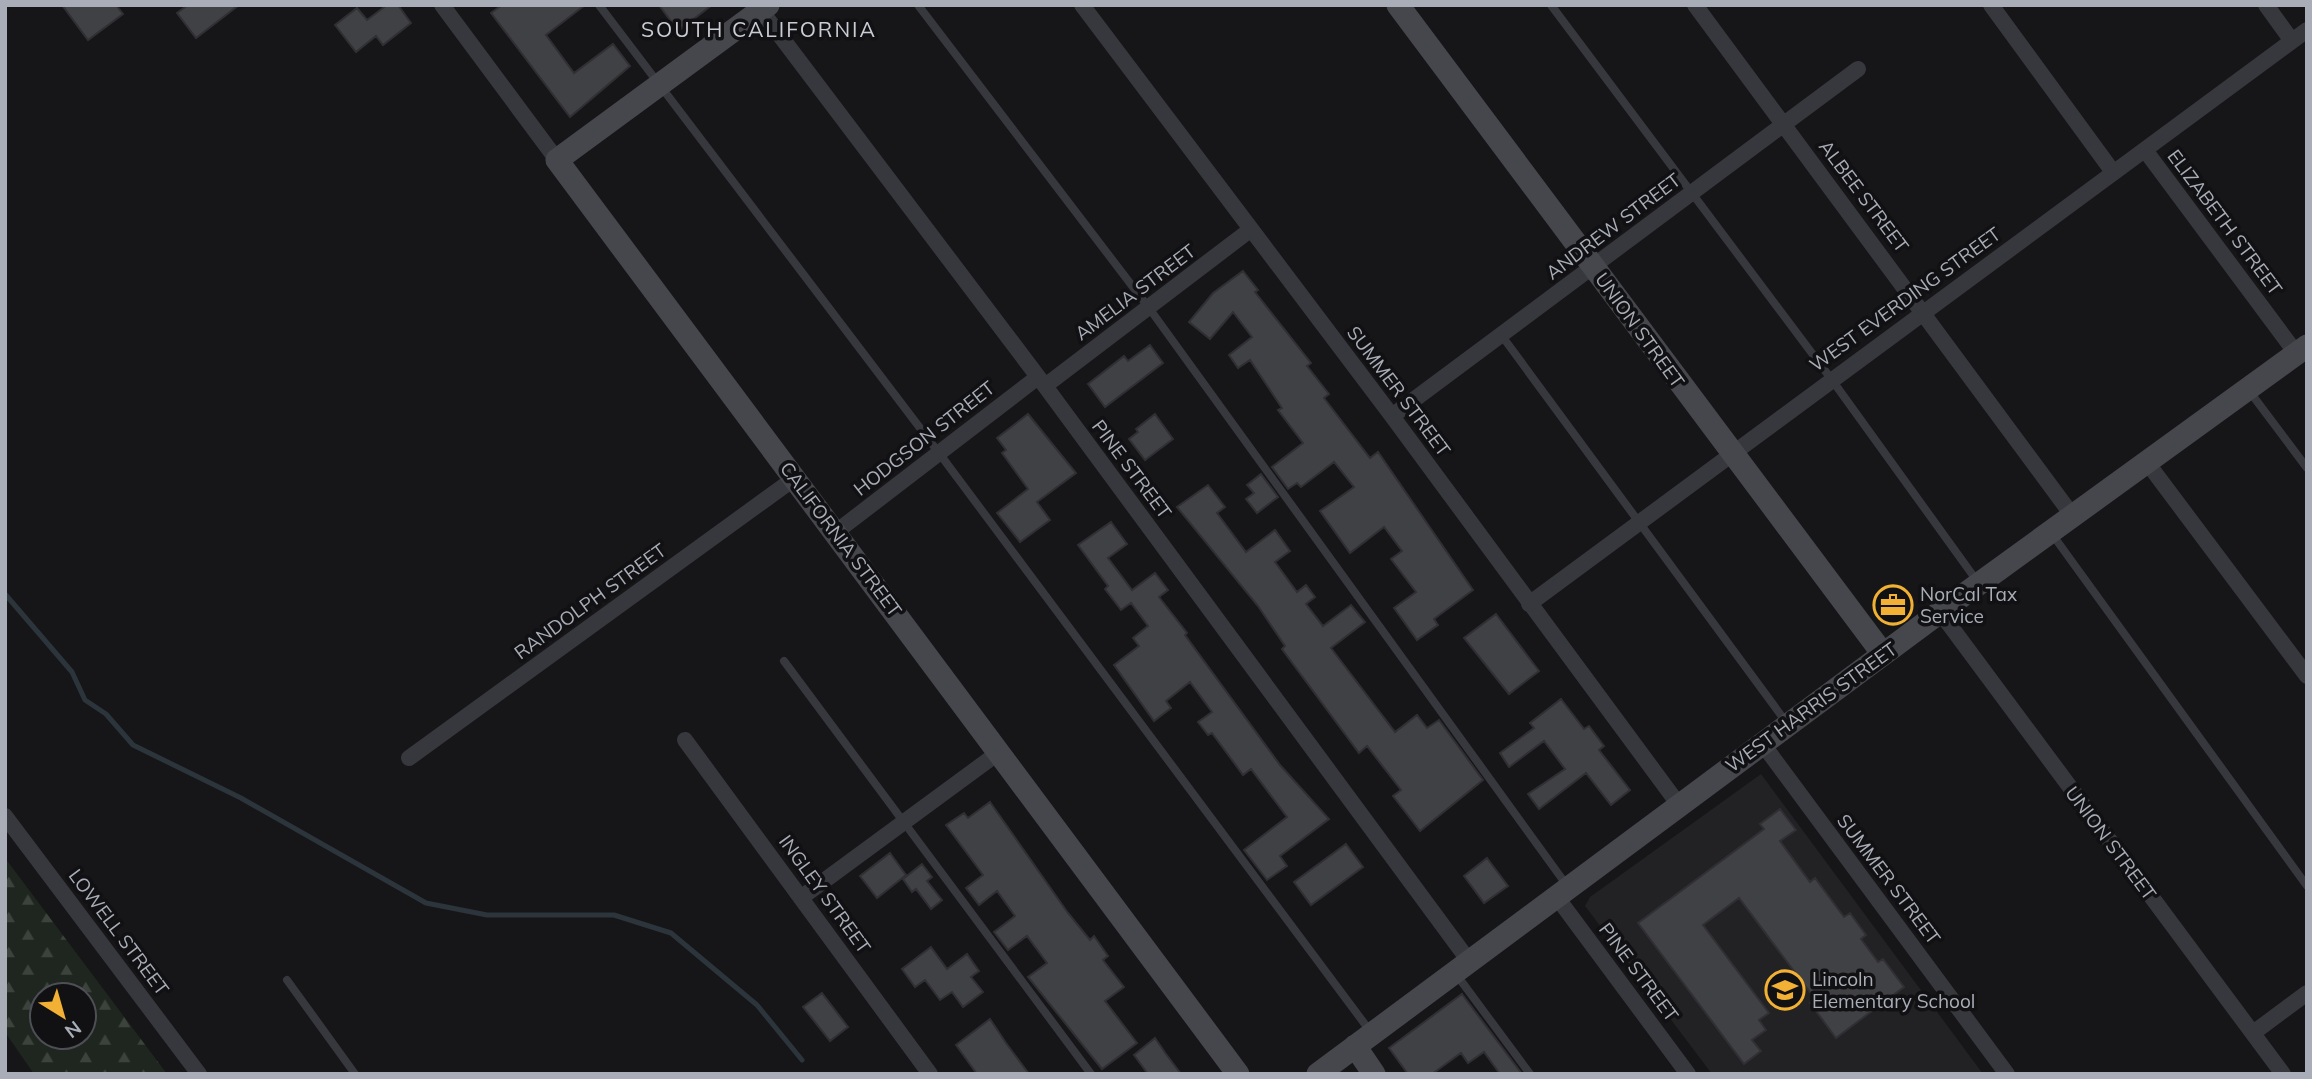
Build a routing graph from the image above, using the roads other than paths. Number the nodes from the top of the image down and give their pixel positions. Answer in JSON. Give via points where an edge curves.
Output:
{"nodes":[{"id":1,"x":442,"y":5,"type":"edge"},
{"id":2,"x":599,"y":5,"type":"edge"},
{"id":3,"x":918,"y":5,"type":"edge"},
{"id":4,"x":1082,"y":5,"type":"edge"},
{"id":5,"x":1398,"y":5,"type":"edge"},
{"id":6,"x":1550,"y":5,"type":"edge"},
{"id":7,"x":1695,"y":5,"type":"edge"},
{"id":8,"x":1990,"y":5,"type":"edge"},
{"id":9,"x":2266,"y":5,"type":"edge"},
{"id":10,"x":762,"y":7,"type":"edge"},
{"id":11,"x":2307,"y":30,"type":"edge"},
{"id":12,"x":2292,"y":41,"type":"junction"},
{"id":13,"x":1858,"y":69,"type":"dead end"},
{"id":14,"x":659,"y":86,"type":"junction"},
{"id":15,"x":1783,"y":123,"type":"junction"},
{"id":16,"x":2145,"y":150,"type":"junction"},
{"id":17,"x":557,"y":160,"type":"junction"},
{"id":18,"x":2113,"y":172,"type":"junction"},
{"id":19,"x":1690,"y":194,"type":"junction"},
{"id":20,"x":1250,"y":230,"type":"junction"},
{"id":21,"x":1593,"y":266,"type":"junction"},
{"id":22,"x":1149,"y":308,"type":"junction"},
{"id":23,"x":1924,"y":312,"type":"junction"},
{"id":24,"x":1502,"y":337,"type":"junction"},
{"id":25,"x":2302,"y":350,"type":"edge"},
{"id":26,"x":1832,"y":380,"type":"junction"},
{"id":27,"x":1041,"y":382,"type":"junction"},
{"id":28,"x":2248,"y":389,"type":"junction"},
{"id":29,"x":1392,"y":416,"type":"junction"},
{"id":30,"x":939,"y":453,"type":"junction"},
{"id":31,"x":1732,"y":454,"type":"junction"},
{"id":32,"x":2146,"y":461,"type":"junction"},
{"id":33,"x":2307,"y":468,"type":"edge"},
{"id":34,"x":795,"y":478,"type":"junction"},
{"id":35,"x":2072,"y":515,"type":"junction"},
{"id":36,"x":1639,"y":523,"type":"junction"},
{"id":37,"x":2050,"y":531,"type":"junction"},
{"id":38,"x":836,"y":532,"type":"junction"},
{"id":39,"x":1979,"y":583,"type":"junction"},
{"id":40,"x":1529,"y":604,"type":"junction"},
{"id":41,"x":1940,"y":612,"type":"junction"},
{"id":42,"x":1883,"y":654,"type":"junction"},
{"id":43,"x":784,"y":661,"type":"dead end"},
{"id":44,"x":2307,"y":677,"type":"edge"},
{"id":45,"x":1788,"y":725,"type":"junction"},
{"id":46,"x":685,"y":740,"type":"dead end"},
{"id":47,"x":1762,"y":743,"type":"junction"},
{"id":48,"x":998,"y":753,"type":"junction"},
{"id":49,"x":409,"y":758,"type":"dead end"},
{"id":50,"x":1679,"y":805,"type":"junction"},
{"id":51,"x":5,"y":816,"type":"edge"},
{"id":52,"x":905,"y":821,"type":"junction"},
{"id":53,"x":2307,"y":886,"type":"edge"},
{"id":54,"x":1562,"y":891,"type":"junction"},
{"id":55,"x":802,"y":897,"type":"junction"},
{"id":56,"x":1462,"y":966,"type":"junction"},
{"id":57,"x":287,"y":980,"type":"dead end"},
{"id":58,"x":2307,"y":993,"type":"edge"},
{"id":59,"x":2253,"y":1033,"type":"junction"},
{"id":60,"x":1363,"y":1040,"type":"junction"},
{"id":61,"x":199,"y":1074,"type":"edge"},
{"id":62,"x":355,"y":1074,"type":"edge"},
{"id":63,"x":930,"y":1074,"type":"edge"},
{"id":64,"x":1091,"y":1074,"type":"edge"},
{"id":65,"x":1238,"y":1074,"type":"edge"},
{"id":66,"x":1318,"y":1074,"type":"edge"},
{"id":67,"x":1374,"y":1074,"type":"edge"},
{"id":68,"x":1530,"y":1074,"type":"edge"},
{"id":69,"x":1688,"y":1074,"type":"edge"},
{"id":70,"x":2007,"y":1074,"type":"edge"},
{"id":71,"x":2283,"y":1074,"type":"edge"}],
"edges":[{"from":1,"to":17,"type":"street","name":"CALIFORNIA STREET"},
{"from":2,"to":14,"type":"lane"},
{"from":3,"to":22,"type":"lane"},
{"from":4,"to":20,"type":"street","name":"SUMMER STREET"},
{"from":5,"to":21,"type":"street","name":"UNION STREET"},
{"from":6,"to":19,"type":"lane"},
{"from":7,"to":15,"type":"street","name":"ALBEE STREET"},
{"from":8,"to":18,"type":"street"},
{"from":9,"to":12,"type":"street"},
{"from":10,"to":14,"type":"street"},
{"from":10,"to":27,"type":"street","name":"PINE STREET"},
{"from":11,"to":12,"type":"street","name":"WEST EVERDING STREET"},
{"from":12,"to":16,"type":"street","name":"WEST EVERDING STREET"},
{"from":13,"to":15,"type":"street","name":"ANDREW STREET"},
{"from":14,"to":17,"type":"street"},
{"from":14,"to":30,"type":"lane"},
{"from":15,"to":19,"type":"street","name":"ANDREW STREET"},
{"from":15,"to":23,"type":"street","name":"ALBEE STREET"},
{"from":16,"to":18,"type":"street","name":"WEST EVERDING STREET"},
{"from":16,"to":25,"type":"street","name":"ELIZABETH STREET"},
{"from":17,"to":34,"type":"street","name":"CALIFORNIA STREET"},
{"from":18,"to":23,"type":"street","name":"WEST EVERDING STREET"},
{"from":19,"to":21,"type":"street","name":"ANDREW STREET"},
{"from":19,"to":26,"type":"lane"},
{"from":20,"to":22,"type":"street","name":"AMELIA STREET"},
{"from":20,"to":29,"type":"street","name":"SUMMER STREET"},
{"from":21,"to":24,"type":"street","name":"ANDREW STREET"},
{"from":21,"to":31,"type":"street","name":"UNION STREET"},
{"from":22,"to":27,"type":"street","name":"AMELIA STREET"},
{"from":22,"to":54,"type":"lane"},
{"from":23,"to":26,"type":"street","name":"WEST EVERDING STREET"},
{"from":23,"to":35,"type":"street","name":"ALBEE STREET"},
{"from":24,"to":29,"type":"street","name":"ANDREW STREET"},
{"from":24,"to":36,"type":"lane"},
{"from":25,"to":28,"type":"street","name":"WEST HARRIS STREET"},
{"from":26,"to":31,"type":"street","name":"WEST EVERDING STREET"},
{"from":26,"to":39,"type":"lane"},
{"from":27,"to":30,"type":"street","name":"HODGSON STREET"},
{"from":27,"to":56,"type":"street","name":"PINE STREET"},
{"from":28,"to":32,"type":"street","name":"WEST HARRIS STREET"},
{"from":28,"to":33,"type":"lane"},
{"from":29,"to":40,"type":"street","name":"SUMMER STREET"},
{"from":30,"to":38,"type":"street","name":"HODGSON STREET"},
{"from":30,"to":60,"type":"lane"},
{"from":31,"to":36,"type":"street","name":"WEST EVERDING STREET"},
{"from":31,"to":42,"type":"street","name":"UNION STREET"},
{"from":32,"to":35,"type":"street","name":"WEST HARRIS STREET"},
{"from":32,"to":44,"type":"street"},
{"from":34,"to":38,"type":"street","name":"CALIFORNIA STREET"},
{"from":34,"to":49,"type":"street","name":"RANDOLPH STREET"},
{"from":35,"to":37,"type":"street","name":"WEST HARRIS STREET"},
{"from":36,"to":40,"type":"street","name":"WEST EVERDING STREET"},
{"from":36,"to":45,"type":"lane"},
{"from":37,"to":39,"type":"street","name":"WEST HARRIS STREET"},
{"from":37,"to":53,"type":"lane"},
{"from":38,"to":48,"type":"street","name":"CALIFORNIA STREET"},
{"from":39,"to":41,"type":"street","name":"WEST HARRIS STREET"},
{"from":40,"to":50,"type":"street","name":"SUMMER STREET"},
{"from":41,"to":42,"type":"street","name":"WEST HARRIS STREET"},
{"from":41,"to":59,"type":"street","name":"UNION STREET"},
{"from":42,"to":45,"type":"street","name":"WEST HARRIS STREET"},
{"from":43,"to":52,"type":"lane"},
{"from":45,"to":47,"type":"street","name":"WEST HARRIS STREET"},
{"from":46,"to":55,"type":"street","name":"INGLEY STREET"},
{"from":47,"to":50,"type":"street","name":"WEST HARRIS STREET"},
{"from":47,"to":70,"type":"street","name":"SUMMER STREET"},
{"from":48,"to":52,"type":"street"},
{"from":48,"to":65,"type":"street","name":"CALIFORNIA STREET"},
{"from":50,"to":54,"type":"street","name":"WEST HARRIS STREET"},
{"from":51,"to":61,"type":"street","name":"LOWELL STREET"},
{"from":52,"to":55,"type":"street"},
{"from":52,"to":64,"type":"lane"},
{"from":54,"to":56,"type":"street","name":"WEST HARRIS STREET"},
{"from":54,"to":69,"type":"street","name":"PINE STREET"},
{"from":55,"to":63,"type":"street","name":"INGLEY STREET"},
{"from":56,"to":60,"type":"street","name":"WEST HARRIS STREET"},
{"from":56,"to":68,"type":"lane"},
{"from":57,"to":62,"type":"lane"},
{"from":58,"to":59,"type":"street"},
{"from":59,"to":71,"type":"street","name":"UNION STREET"},
{"from":60,"to":66,"type":"street","name":"WEST HARRIS STREET"},
{"from":60,"to":67,"type":"street"}]}
